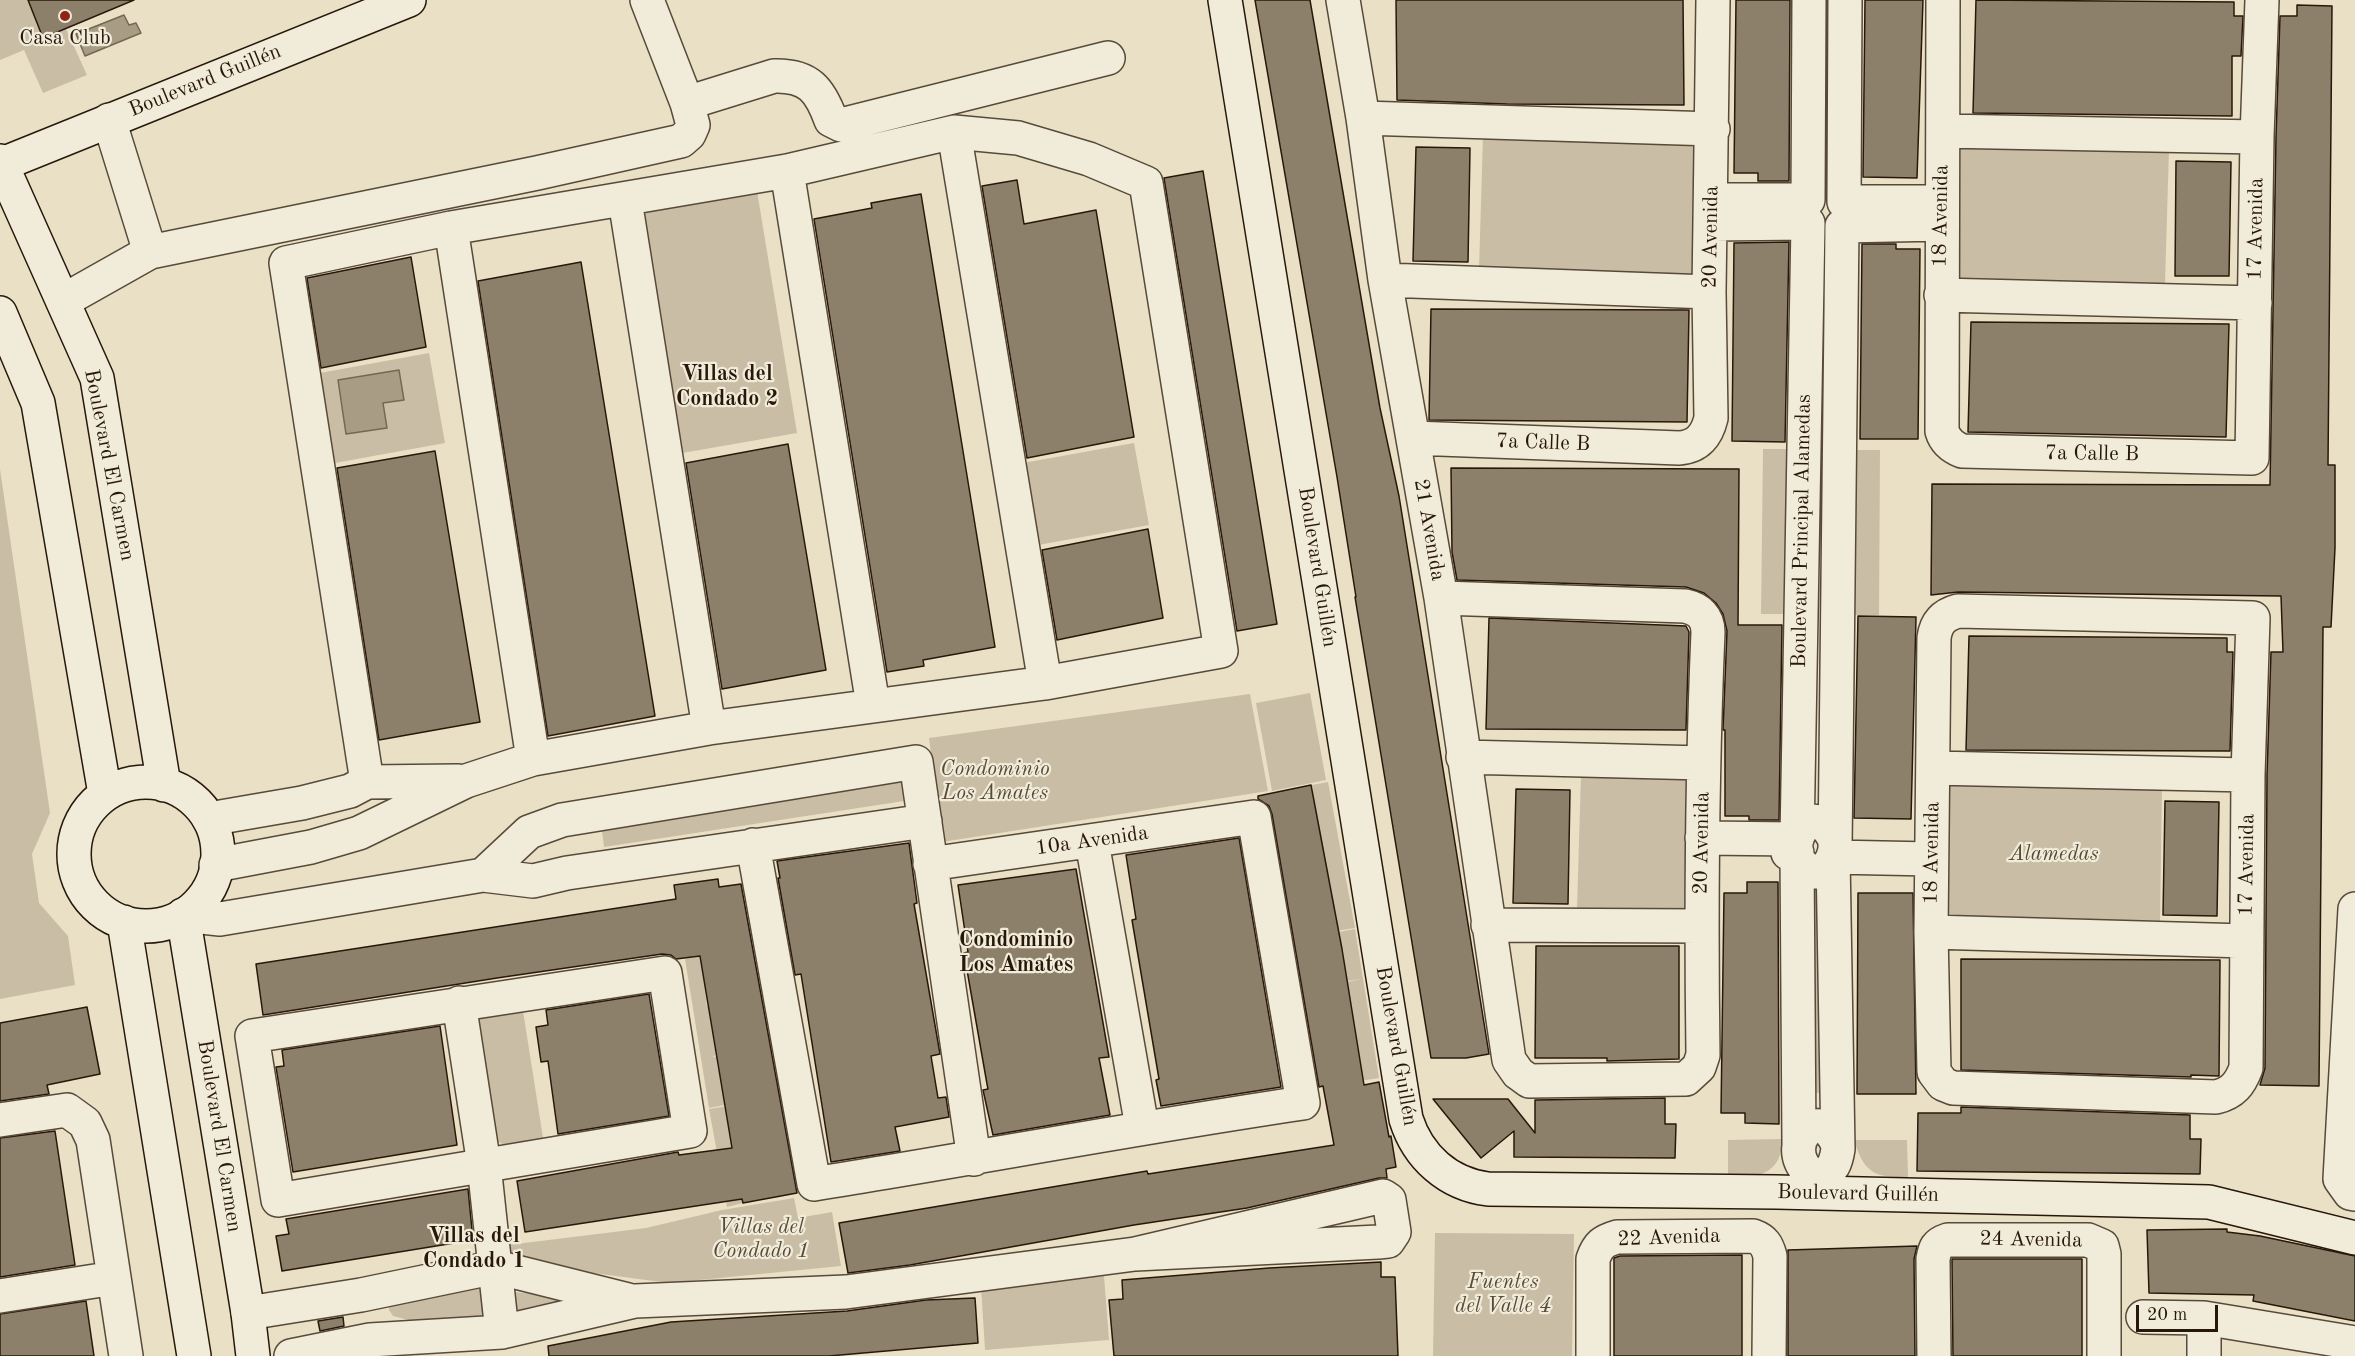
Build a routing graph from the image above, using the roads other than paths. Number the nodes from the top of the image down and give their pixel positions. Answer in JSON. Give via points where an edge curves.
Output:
{"nodes":[{"id":1,"x":409,"y":0,"type":"edge"},
{"id":2,"x":647,"y":0,"type":"edge"},
{"id":3,"x":1225,"y":0,"type":"edge"},
{"id":4,"x":1343,"y":0,"type":"edge"},
{"id":5,"x":1713,"y":0,"type":"edge"},
{"id":6,"x":1809,"y":0,"type":"edge"},
{"id":7,"x":1845,"y":0,"type":"edge"},
{"id":8,"x":2262,"y":0,"type":"edge"},
{"id":9,"x":1943,"y":1,"type":"edge"},
{"id":10,"x":1108,"y":58,"type":"dead end"},
{"id":11,"x":687,"y":103,"type":"junction"},
{"id":12,"x":1363,"y":118,"type":"junction"},
{"id":13,"x":109,"y":120,"type":"junction"},
{"id":14,"x":1713,"y":129,"type":"junction"},
{"id":15,"x":1942,"y":131,"type":"junction"},
{"id":16,"x":954,"y":132,"type":"junction"},
{"id":17,"x":2257,"y":137,"type":"junction"},
{"id":18,"x":0,"y":164,"type":"edge"},
{"id":19,"x":788,"y":171,"type":"junction"},
{"id":20,"x":625,"y":200,"type":"junction"},
{"id":21,"x":1808,"y":211,"type":"junction"},
{"id":22,"x":1711,"y":212,"type":"junction"},
{"id":23,"x":1941,"y":213,"type":"junction"},
{"id":24,"x":1843,"y":214,"type":"junction"},
{"id":25,"x":451,"y":228,"type":"junction"},
{"id":26,"x":150,"y":252,"type":"junction"},
{"id":27,"x":1385,"y":280,"type":"junction"},
{"id":28,"x":1709,"y":292,"type":"junction"},
{"id":29,"x":1941,"y":295,"type":"junction"},
{"id":30,"x":63,"y":301,"type":"junction"},
{"id":31,"x":2255,"y":303,"type":"junction"},
{"id":32,"x":0,"y":313,"type":"edge"},
{"id":33,"x":1942,"y":431,"type":"joint"},
{"id":34,"x":1413,"y":438,"type":"junction"},
{"id":35,"x":1672,"y":448,"type":"joint"},
{"id":36,"x":2252,"y":458,"type":"joint"},
{"id":37,"x":1441,"y":598,"type":"junction"},
{"id":38,"x":1934,"y":638,"type":"joint"},
{"id":39,"x":1045,"y":683,"type":"junction"},
{"id":40,"x":873,"y":705,"type":"junction"},
{"id":41,"x":709,"y":728,"type":"junction"},
{"id":42,"x":1463,"y":757,"type":"junction"},
{"id":43,"x":533,"y":759,"type":"junction"},
{"id":44,"x":1703,"y":764,"type":"junction"},
{"id":45,"x":1933,"y":768,"type":"junction"},
{"id":46,"x":2248,"y":775,"type":"junction"},
{"id":47,"x":466,"y":781,"type":"junction"},
{"id":48,"x":367,"y":782,"type":"junction"},
{"id":49,"x":164,"y":785,"type":"junction"},
{"id":50,"x":105,"y":794,"type":"junction"},
{"id":51,"x":302,"y":803,"type":"junction"},
{"id":52,"x":209,"y":819,"type":"junction"},
{"id":53,"x":924,"y":821,"type":"junction"},
{"id":54,"x":1092,"y":842,"type":"junction"},
{"id":55,"x":753,"y":845,"type":"junction"},
{"id":56,"x":1702,"y":846,"type":"junction"},
{"id":57,"x":1797,"y":846,"type":"junction"},
{"id":58,"x":311,"y":847,"type":"junction"},
{"id":59,"x":1834,"y":848,"type":"junction"},
{"id":60,"x":1932,"y":850,"type":"junction"},
{"id":61,"x":930,"y":864,"type":"junction"},
{"id":62,"x":216,"y":865,"type":"junction"},
{"id":63,"x":483,"y":875,"type":"junction"},
{"id":64,"x":2355,"y":909,"type":"edge"},
{"id":65,"x":183,"y":915,"type":"junction"},
{"id":66,"x":124,"y":922,"type":"junction"},
{"id":67,"x":1488,"y":925,"type":"junction"},
{"id":68,"x":1701,"y":926,"type":"junction"},
{"id":69,"x":1931,"y":932,"type":"junction"},
{"id":70,"x":2246,"y":941,"type":"junction"},
{"id":71,"x":459,"y":1004,"type":"junction"},
{"id":72,"x":1704,"y":1055,"type":"joint"},
{"id":73,"x":2216,"y":1097,"type":"joint"},
{"id":74,"x":0,"y":1120,"type":"edge"},
{"id":75,"x":1142,"y":1127,"type":"junction"},
{"id":76,"x":1799,"y":1148,"type":"junction"},
{"id":77,"x":1837,"y":1148,"type":"junction"},
{"id":78,"x":974,"y":1159,"type":"junction"},
{"id":79,"x":484,"y":1165,"type":"junction"},
{"id":80,"x":1776,"y":1192,"type":"junction"},
{"id":81,"x":1866,"y":1194,"type":"junction"},
{"id":82,"x":2355,"y":1194,"type":"edge"},
{"id":83,"x":2355,"y":1238,"type":"edge"},
{"id":84,"x":1135,"y":1254,"type":"junction"},
{"id":85,"x":496,"y":1268,"type":"junction"},
{"id":86,"x":114,"y":1278,"type":"junction"},
{"id":87,"x":361,"y":1295,"type":"junction"},
{"id":88,"x":0,"y":1296,"type":"edge"},
{"id":89,"x":635,"y":1301,"type":"junction"},
{"id":90,"x":248,"y":1313,"type":"junction"},
{"id":91,"x":2143,"y":1317,"type":"dead end"},
{"id":92,"x":2204,"y":1318,"type":"junction"},
{"id":93,"x":502,"y":1332,"type":"junction"},
{"id":94,"x":368,"y":1345,"type":"edge"},
{"id":95,"x":2353,"y":1347,"type":"edge"},
{"id":96,"x":126,"y":1356,"type":"edge"},
{"id":97,"x":194,"y":1356,"type":"edge"},
{"id":98,"x":253,"y":1356,"type":"edge"},
{"id":99,"x":291,"y":1356,"type":"edge"},
{"id":100,"x":1593,"y":1356,"type":"edge"},
{"id":101,"x":1769,"y":1356,"type":"edge"},
{"id":102,"x":1934,"y":1356,"type":"edge"},
{"id":103,"x":2104,"y":1356,"type":"edge"},
{"id":104,"x":2204,"y":1356,"type":"edge"}],
"edges":[{"from":1,"to":13,"type":"street","name":"Boulevard Guillén"},
{"from":2,"to":11,"type":"street"},
{"from":3,"to":80,"type":"street","name":"Boulevard Guillén","via":[[1410,1130],[1422,1151],[1442,1172],[1476,1188]]},
{"from":4,"to":12,"type":"street","name":"21 Avenida"},
{"from":5,"to":14,"type":"street","name":"20 Avenida"},
{"from":6,"to":21,"type":"street","name":"Boulevard Principal Alamedas"},
{"from":7,"to":24,"type":"street","name":"Boulevard Principal Alamedas"},
{"from":8,"to":17,"type":"street","name":"17 Avenida"},
{"from":9,"to":15,"type":"street","name":"18 Avenida"},
{"from":10,"to":11,"type":"street","via":[[840,125],[831,120],[824,100],[810,84],[787,76],[774,76]]},
{"from":11,"to":26,"type":"street","via":[[693,125],[681,141]]},
{"from":12,"to":14,"type":"street"},
{"from":12,"to":27,"type":"street","name":"21 Avenida"},
{"from":13,"to":18,"type":"street","name":"Boulevard Guillén"},
{"from":13,"to":26,"type":"street"},
{"from":14,"to":22,"type":"street","name":"20 Avenida"},
{"from":15,"to":17,"type":"street"},
{"from":15,"to":23,"type":"street","name":"18 Avenida"},
{"from":16,"to":19,"type":"street"},
{"from":16,"to":39,"type":"street"},
{"from":16,"to":39,"type":"street","via":[[1018,138],[1089,159],[1146,183],[1221,651]]},
{"from":17,"to":31,"type":"street","name":"17 Avenida"},
{"from":18,"to":30,"type":"street","name":"Boulevard El Carmen"},
{"from":19,"to":20,"type":"street"},
{"from":19,"to":40,"type":"street"},
{"from":20,"to":25,"type":"street"},
{"from":20,"to":41,"type":"street"},
{"from":21,"to":22,"type":"street"},
{"from":21,"to":24,"type":"street","via":[[1812,192],[1825,186],[1838,192]]},
{"from":21,"to":57,"type":"street","name":"Boulevard Principal Alamedas"},
{"from":22,"to":28,"type":"street","name":"20 Avenida"},
{"from":23,"to":24,"type":"street"},
{"from":23,"to":29,"type":"street","name":"18 Avenida"},
{"from":24,"to":59,"type":"street","name":"Boulevard Principal Alamedas"},
{"from":25,"to":43,"type":"street"},
{"from":25,"to":48,"type":"street","via":[[286,263]]},
{"from":26,"to":30,"type":"street"},
{"from":27,"to":28,"type":"street"},
{"from":27,"to":34,"type":"street","name":"21 Avenida"},
{"from":28,"to":35,"type":"street","name":"20 Avenida","via":[[1710,424],[1700,441],[1685,448]]},
{"from":29,"to":31,"type":"street"},
{"from":29,"to":33,"type":"street","name":"18 Avenida"},
{"from":30,"to":49,"type":"street","name":"Boulevard El Carmen","via":[[97,378]]},
{"from":31,"to":36,"type":"street","name":"17 Avenida"},
{"from":32,"to":50,"type":"street","via":[[38,403]]},
{"from":33,"to":36,"type":"street","name":"7a Calle B","via":[[1950,444],[1962,451]]},
{"from":34,"to":35,"type":"street","name":"7a Calle B"},
{"from":34,"to":37,"type":"street","name":"21 Avenida"},
{"from":37,"to":42,"type":"street","name":"21 Avenida"},
{"from":37,"to":44,"type":"street","name":"20 Avenida","via":[[1695,609],[1704,616],[1708,632]]},
{"from":38,"to":45,"type":"street","name":"18 Avenida"},
{"from":38,"to":46,"type":"street","name":"17 Avenida","via":[[1940,621],[1958,611],[2253,618]]},
{"from":39,"to":40,"type":"street"},
{"from":40,"to":41,"type":"street"},
{"from":41,"to":43,"type":"street"},
{"from":42,"to":44,"type":"street"},
{"from":42,"to":67,"type":"street","name":"21 Avenida"},
{"from":43,"to":47,"type":"street"},
{"from":44,"to":56,"type":"street","name":"20 Avenida"},
{"from":45,"to":46,"type":"street"},
{"from":45,"to":60,"type":"street","name":"18 Avenida"},
{"from":46,"to":70,"type":"street","name":"17 Avenida"},
{"from":47,"to":48,"type":"street"},
{"from":47,"to":58,"type":"street","via":[[359,833]]},
{"from":48,"to":51,"type":"street","via":[[350,791]]},
{"from":49,"to":50,"type":"street","via":[[126,785]]},
{"from":49,"to":52,"type":"street","via":[[190,797]]},
{"from":50,"to":66,"type":"street","via":[[89,810],[77,832],[73,857],[79,881],[92,903],[111,918]]},
{"from":51,"to":52,"type":"street"},
{"from":51,"to":58,"type":"street"},
{"from":52,"to":62,"type":"street","via":[[215,834]]},
{"from":53,"to":55,"type":"street"},
{"from":53,"to":61,"type":"street"},
{"from":53,"to":63,"type":"street","via":[[916,762],[562,820],[529,831]]},
{"from":54,"to":61,"type":"street","name":"10a Avenida"},
{"from":54,"to":75,"type":"street"},
{"from":54,"to":75,"type":"street","name":"10a Avenida","via":[[1254,817],[1303,1103]]},
{"from":55,"to":63,"type":"street","via":[[533,880]]},
{"from":55,"to":78,"type":"street","via":[[814,1184]]},
{"from":56,"to":57,"type":"street"},
{"from":56,"to":68,"type":"street","name":"20 Avenida"},
{"from":57,"to":59,"type":"street","via":[[1802,827],[1815,821],[1827,827]]},
{"from":57,"to":76,"type":"street","name":"Boulevard Principal Alamedas"},
{"from":58,"to":62,"type":"street"},
{"from":59,"to":60,"type":"street"},
{"from":59,"to":77,"type":"street","name":"Boulevard Principal Alamedas"},
{"from":60,"to":69,"type":"street","name":"18 Avenida"},
{"from":61,"to":78,"type":"street"},
{"from":62,"to":65,"type":"street","via":[[202,899]]},
{"from":63,"to":65,"type":"street","via":[[220,919]]},
{"from":64,"to":82,"type":"street","via":[[2340,1179]]},
{"from":65,"to":66,"type":"street","via":[[160,925],[135,926]]},
{"from":65,"to":90,"type":"street","name":"Boulevard El Carmen"},
{"from":66,"to":97,"type":"street"},
{"from":67,"to":68,"type":"street"},
{"from":67,"to":72,"type":"street","name":"21 Avenida","via":[[1509,1060],[1529,1081],[1682,1081],[1699,1067]]},
{"from":68,"to":72,"type":"street","name":"20 Avenida"},
{"from":69,"to":70,"type":"street"},
{"from":69,"to":73,"type":"street","name":"18 Avenida","via":[[1932,1068],[1941,1082],[1953,1088]]},
{"from":70,"to":73,"type":"street","name":"17 Avenida","via":[[2246,1068],[2235,1088]]},
{"from":71,"to":79,"type":"street"},
{"from":71,"to":79,"type":"street","via":[[665,973],[690,1131]]},
{"from":71,"to":79,"type":"street","via":[[252,1036],[278,1200]]},
{"from":74,"to":86,"type":"street","via":[[67,1110],[85,1123],[93,1140]]},
{"from":75,"to":78,"type":"street"},
{"from":76,"to":77,"type":"street","via":[[1804,1131],[1817,1125],[1830,1131]]},
{"from":76,"to":80,"type":"street","name":"Boulevard Principal Alamedas","via":[[1795,1179]]},
{"from":77,"to":81,"type":"street","via":[[1848,1178]]},
{"from":79,"to":85,"type":"street"},
{"from":80,"to":81,"type":"street","name":"Boulevard Guillén"},
{"from":81,"to":83,"type":"street","name":"Boulevard Guillén","via":[[2209,1202]]},
{"from":84,"to":84,"type":"street","via":[[1378,1242],[1388,1240],[1394,1232],[1391,1208],[1383,1196]]},
{"from":84,"to":89,"type":"street","via":[[846,1292]]},
{"from":85,"to":87,"type":"street"},
{"from":85,"to":89,"type":"street"},
{"from":85,"to":93,"type":"street"},
{"from":86,"to":88,"type":"street"},
{"from":86,"to":96,"type":"street"},
{"from":87,"to":90,"type":"street"},
{"from":87,"to":94,"type":"street"},
{"from":89,"to":93,"type":"street"},
{"from":90,"to":98,"type":"street","name":"Boulevard El Carmen"},
{"from":91,"to":92,"type":"street"},
{"from":92,"to":95,"type":"street"},
{"from":92,"to":104,"type":"street"},
{"from":93,"to":94,"type":"street"},
{"from":94,"to":99,"type":"street"},
{"from":100,"to":101,"type":"street","name":"22 Avenida","via":[[1593,1259],[1604,1240],[1753,1236],[1762,1239],[1770,1256]]},
{"from":102,"to":103,"type":"street","name":"24 Avenida","via":[[1932,1259],[1936,1246],[1948,1240],[2088,1239],[2098,1242],[2104,1254]]}]}
